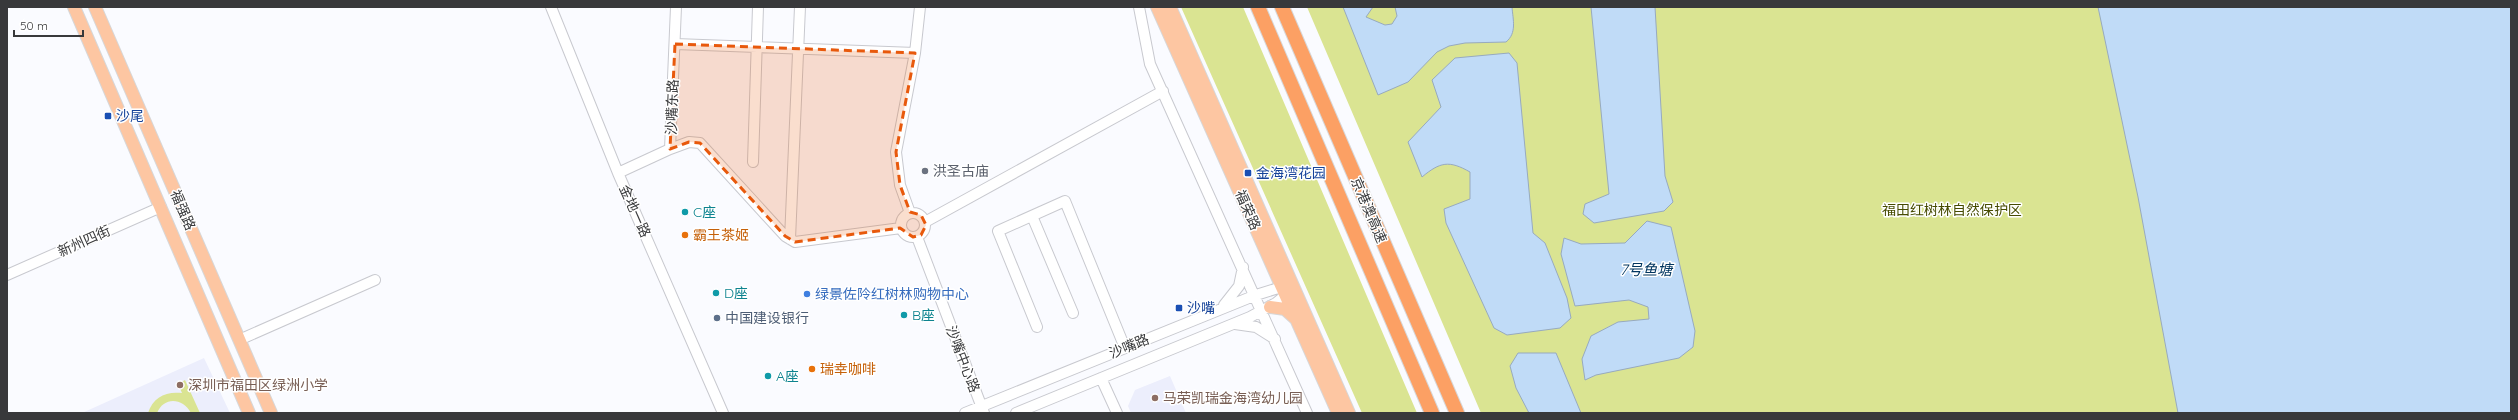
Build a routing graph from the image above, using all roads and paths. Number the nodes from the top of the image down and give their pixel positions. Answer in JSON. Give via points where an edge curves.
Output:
{"nodes":[{"id":1,"x":74,"y":7,"type":"edge"},
{"id":2,"x":95,"y":7,"type":"edge"},
{"id":3,"x":551,"y":7,"type":"edge"},
{"id":4,"x":676,"y":7,"type":"edge"},
{"id":5,"x":758,"y":7,"type":"edge"},
{"id":6,"x":800,"y":7,"type":"edge"},
{"id":7,"x":920,"y":7,"type":"edge"},
{"id":8,"x":1139,"y":7,"type":"edge"},
{"id":9,"x":1158,"y":7,"type":"edge"},
{"id":10,"x":1170,"y":7,"type":"edge"},
{"id":11,"x":1258,"y":7,"type":"edge"},
{"id":12,"x":1282,"y":7,"type":"edge"},
{"id":13,"x":111,"y":42,"type":"junction"},
{"id":14,"x":675,"y":44,"type":"junction"},
{"id":15,"x":756,"y":47,"type":"junction"},
{"id":16,"x":799,"y":49,"type":"junction"},
{"id":17,"x":93,"y":50,"type":"junction"},
{"id":18,"x":915,"y":53,"type":"junction"},
{"id":19,"x":1162,"y":91,"type":"junction"},
{"id":20,"x":670,"y":149,"type":"junction"},
{"id":21,"x":753,"y":162,"type":"dead end"},
{"id":22,"x":618,"y":173,"type":"junction"},
{"id":23,"x":161,"y":207,"type":"junction"},
{"id":24,"x":910,"y":213,"type":"junction"},
{"id":25,"x":1032,"y":216,"type":"junction"},
{"id":26,"x":925,"y":222,"type":"junction"},
{"id":27,"x":901,"y":228,"type":"junction"},
{"id":28,"x":917,"y":237,"type":"junction"},
{"id":29,"x":790,"y":239,"type":"junction"},
{"id":30,"x":1242,"y":265,"type":"junction"},
{"id":31,"x":7,"y":275,"type":"edge"},
{"id":32,"x":375,"y":280,"type":"dead end"},
{"id":33,"x":1290,"y":289,"type":"junction"},
{"id":34,"x":1256,"y":295,"type":"junction"},
{"id":35,"x":1266,"y":309,"type":"junction"},
{"id":36,"x":1218,"y":310,"type":"junction"},
{"id":37,"x":1073,"y":313,"type":"dead end"},
{"id":38,"x":1298,"y":321,"type":"junction"},
{"id":39,"x":1232,"y":325,"type":"junction"},
{"id":40,"x":1037,"y":327,"type":"dead end"},
{"id":41,"x":239,"y":340,"type":"junction"},
{"id":42,"x":1276,"y":340,"type":"junction"},
{"id":43,"x":1125,"y":348,"type":"junction"},
{"id":44,"x":1101,"y":378,"type":"junction"},
{"id":45,"x":983,"y":410,"type":"edge"},
{"id":46,"x":249,"y":413,"type":"edge"},
{"id":47,"x":271,"y":413,"type":"edge"},
{"id":48,"x":723,"y":413,"type":"edge"},
{"id":49,"x":965,"y":413,"type":"edge"},
{"id":50,"x":1016,"y":413,"type":"edge"},
{"id":51,"x":1117,"y":413,"type":"edge"},
{"id":52,"x":1307,"y":413,"type":"edge"},
{"id":53,"x":1338,"y":413,"type":"edge"},
{"id":54,"x":1349,"y":413,"type":"edge"},
{"id":55,"x":1432,"y":413,"type":"edge"},
{"id":56,"x":1457,"y":413,"type":"edge"}],
"edges":[{"from":1,"to":17,"type":"main road","name":"福强路"},
{"from":2,"to":13,"type":"main road","name":"福强路"},
{"from":3,"to":22,"type":"street","name":"金地一路"},
{"from":4,"to":14,"type":"street","name":"沙嘴东路"},
{"from":5,"to":15,"type":"street"},
{"from":6,"to":16,"type":"street"},
{"from":7,"to":18,"type":"street"},
{"from":8,"to":19,"type":"street","via":[[1148,56]]},
{"from":9,"to":33,"type":"main road","name":"福荣路"},
{"from":10,"to":33,"type":"main road","name":"福荣路"},
{"from":11,"to":55,"type":"highway","name":"京港澳高速"},
{"from":12,"to":56,"type":"highway","name":"京港澳高速"},
{"from":13,"to":17,"type":"main road"},
{"from":13,"to":41,"type":"main road","name":"福强路"},
{"from":14,"to":15,"type":"street"},
{"from":14,"to":20,"type":"street","name":"沙嘴东路"},
{"from":15,"to":16,"type":"street"},
{"from":15,"to":21,"type":"street"},
{"from":16,"to":18,"type":"street"},
{"from":16,"to":29,"type":"street"},
{"from":17,"to":23,"type":"main road","name":"福强路"},
{"from":18,"to":24,"type":"street","via":[[896,152],[900,185]]},
{"from":19,"to":26,"type":"street"},
{"from":19,"to":30,"type":"street"},
{"from":20,"to":22,"type":"street","name":"沙嘴东路"},
{"from":20,"to":29,"type":"street","via":[[689,142],[700,143]]},
{"from":22,"to":48,"type":"street","name":"金地一路"},
{"from":23,"to":31,"type":"street","name":"新州四街"},
{"from":23,"to":46,"type":"main road","name":"福强路"},
{"from":24,"to":26,"type":"street","via":[[918,213]]},
{"from":24,"to":27,"type":"street","via":[[904,217]]},
{"from":25,"to":37,"type":"street"},
{"from":25,"to":40,"type":"street","via":[[998,231]]},
{"from":25,"to":43,"type":"street","via":[[1065,201]]},
{"from":26,"to":28,"type":"street","via":[[925,229]]},
{"from":27,"to":28,"type":"street","via":[[909,237]]},
{"from":27,"to":29,"type":"street","via":[[801,242]]},
{"from":28,"to":45,"type":"street","name":"沙嘴中心路"},
{"from":30,"to":34,"type":"street"},
{"from":30,"to":36,"type":"street","via":[[1243,274],[1238,288],[1232,298]]},
{"from":32,"to":41,"type":"street"},
{"from":33,"to":34,"type":"street","name":"沙嘴路"},
{"from":33,"to":35,"type":"street","name":"沙嘴路"},
{"from":33,"to":38,"type":"main road","name":"福荣路"},
{"from":33,"to":54,"type":"main road","name":"福荣路"},
{"from":34,"to":35,"type":"street"},
{"from":34,"to":36,"type":"street","name":"沙嘴路"},
{"from":35,"to":38,"type":"main road","via":[[1285,309]]},
{"from":35,"to":39,"type":"street","name":"沙嘴路"},
{"from":35,"to":42,"type":"street"},
{"from":36,"to":43,"type":"street","name":"沙嘴路"},
{"from":38,"to":53,"type":"main road","name":"福荣路"},
{"from":39,"to":42,"type":"street","via":[[1256,327]]},
{"from":39,"to":44,"type":"street","name":"沙嘴路"},
{"from":41,"to":47,"type":"main road","name":"福强路"},
{"from":42,"to":52,"type":"street"},
{"from":43,"to":45,"type":"street","name":"沙嘴路"},
{"from":44,"to":50,"type":"street","name":"沙嘴路"},
{"from":44,"to":51,"type":"street"},
{"from":45,"to":49,"type":"street","name":"沙嘴路"}]}
